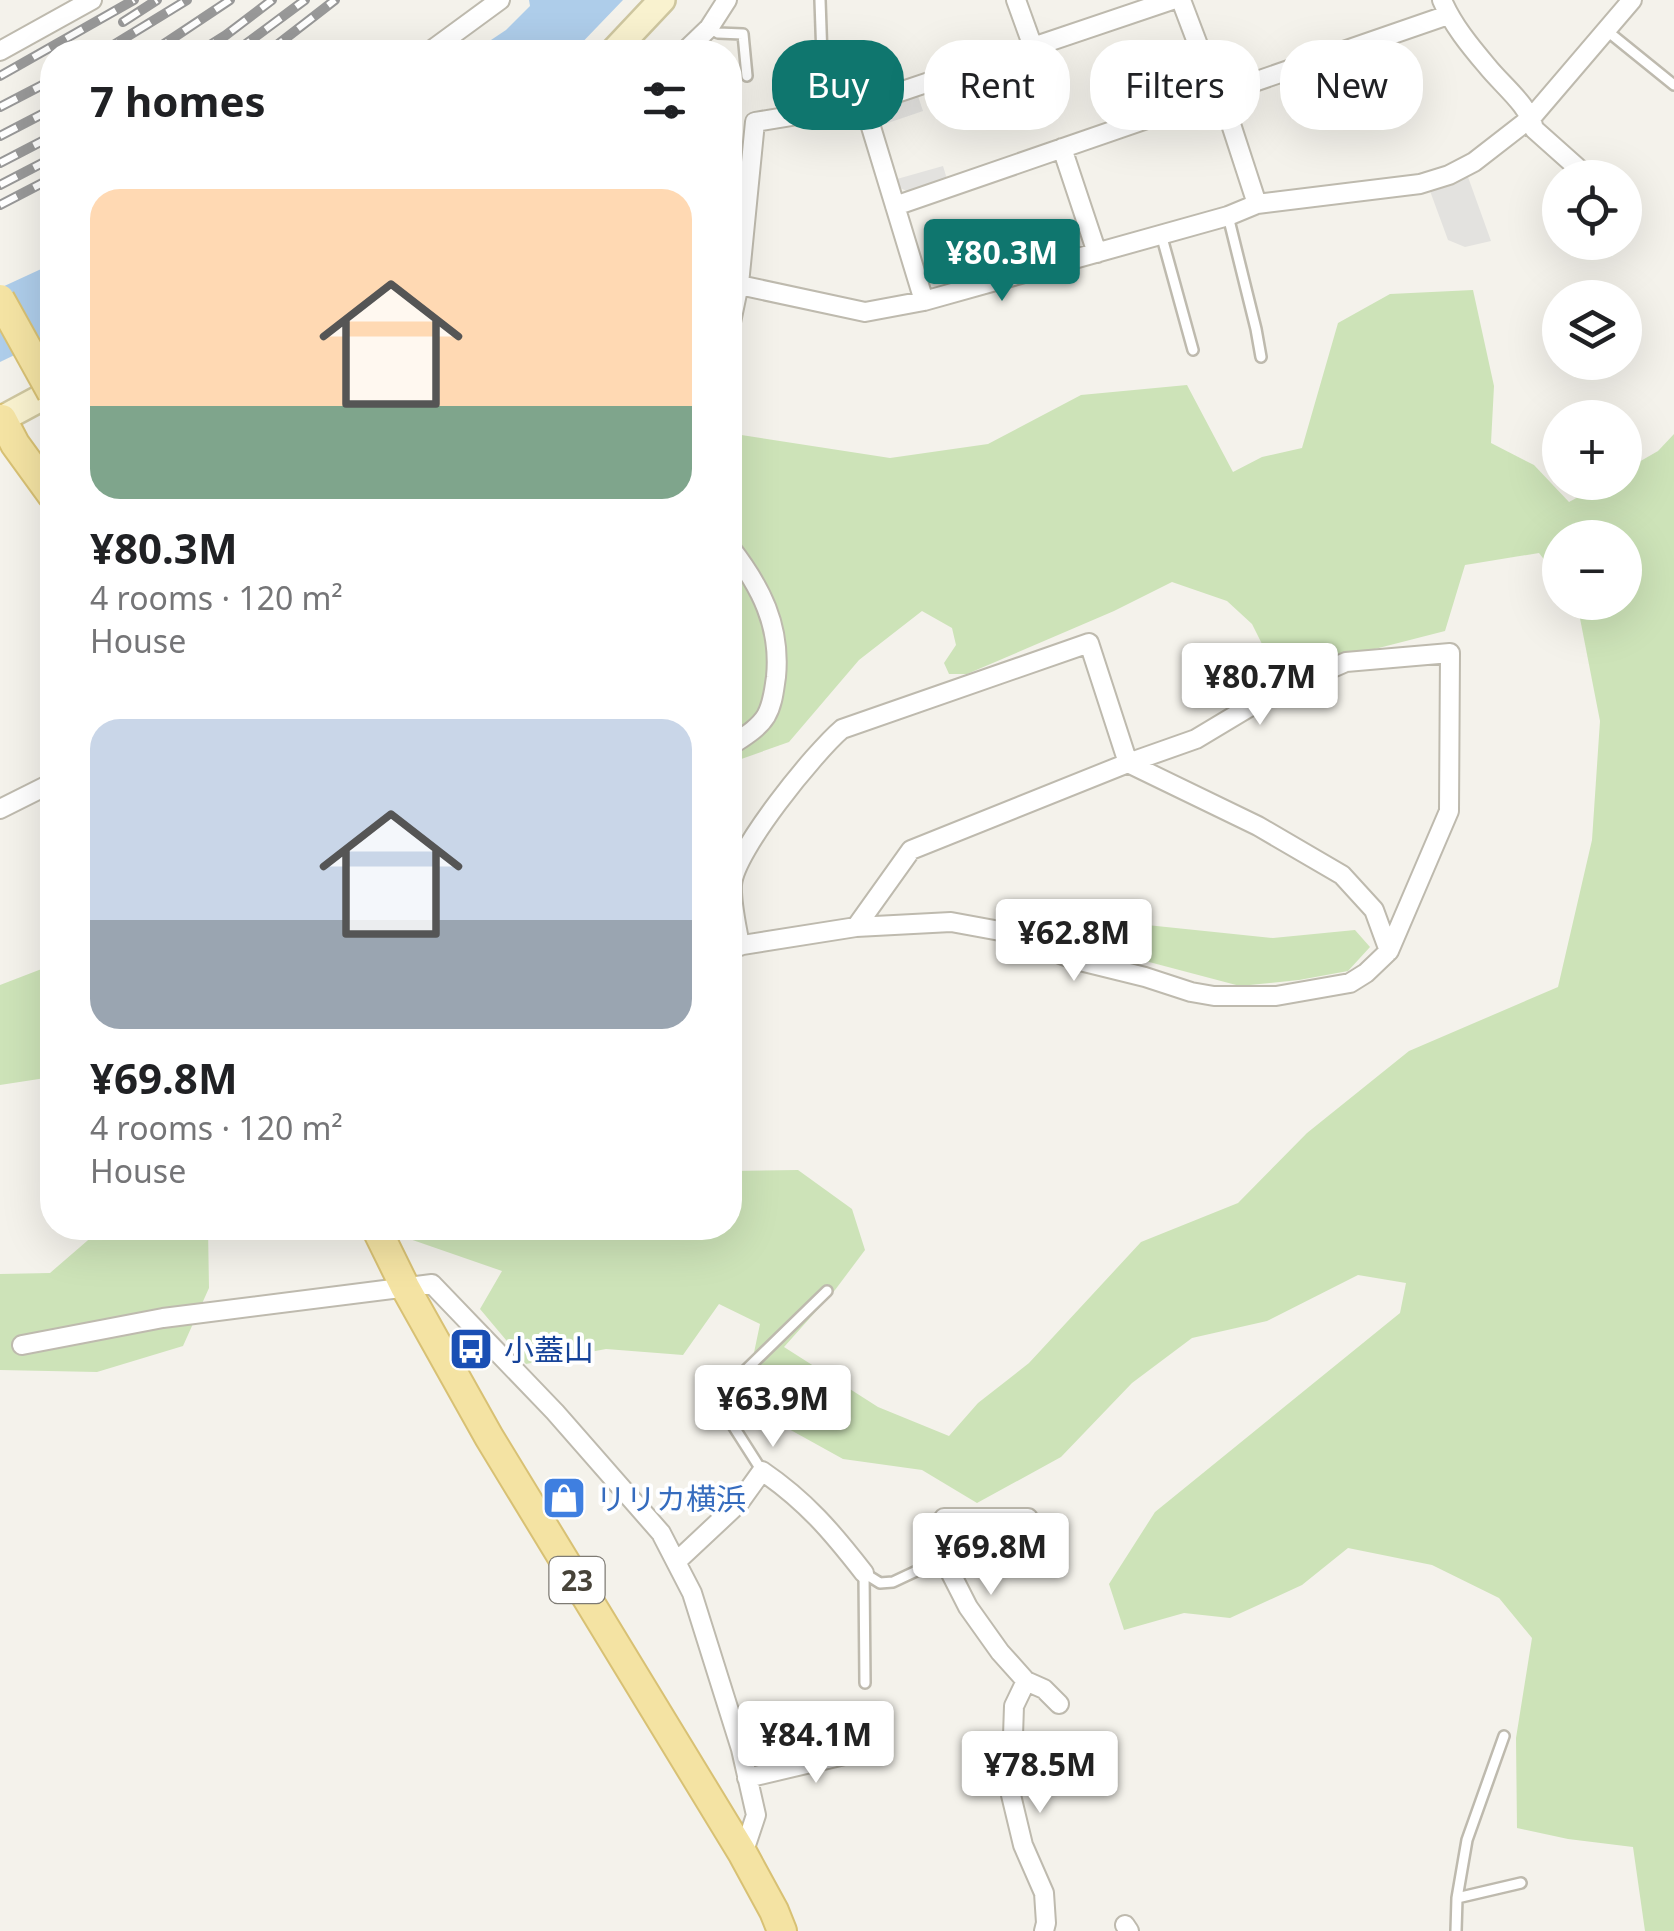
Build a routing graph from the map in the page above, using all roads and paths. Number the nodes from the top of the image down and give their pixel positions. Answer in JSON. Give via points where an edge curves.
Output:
{"nodes":[{"id":1,"x":92,"y":0,"type":"edge"},
{"id":2,"x":500,"y":0,"type":"edge"},
{"id":3,"x":662,"y":0,"type":"edge"},
{"id":4,"x":727,"y":0,"type":"edge"},
{"id":5,"x":820,"y":0,"type":"edge"},
{"id":6,"x":1016,"y":0,"type":"edge"},
{"id":7,"x":1172,"y":0,"type":"edge"},
{"id":8,"x":1181,"y":0,"type":"edge"},
{"id":9,"x":1632,"y":0,"type":"edge"},
{"id":10,"x":1445,"y":7,"type":"edge"},
{"id":11,"x":709,"y":28,"type":"junction"},
{"id":12,"x":1606,"y":30,"type":"junction"},
{"id":13,"x":445,"y":40,"type":"edge"},
{"id":14,"x":624,"y":40,"type":"edge"},
{"id":15,"x":696,"y":40,"type":"edge"},
{"id":16,"x":821,"y":40,"type":"edge"},
{"id":17,"x":1032,"y":40,"type":"edge"},
{"id":18,"x":1052,"y":40,"type":"edge"},
{"id":19,"x":1196,"y":40,"type":"edge"},
{"id":20,"x":0,"y":51,"type":"edge"},
{"id":21,"x":746,"y":76,"type":"dead end"},
{"id":22,"x":1260,"y":78,"type":"edge"},
{"id":23,"x":1674,"y":84,"type":"edge"},
{"id":24,"x":1532,"y":117,"type":"junction"},
{"id":25,"x":772,"y":119,"type":"edge"},
{"id":26,"x":872,"y":130,"type":"edge"},
{"id":27,"x":1115,"y":130,"type":"edge"},
{"id":28,"x":1233,"y":130,"type":"edge"},
{"id":29,"x":1062,"y":148,"type":"junction"},
{"id":30,"x":1569,"y":160,"type":"edge"},
{"id":31,"x":1257,"y":204,"type":"junction"},
{"id":32,"x":895,"y":206,"type":"junction"},
{"id":33,"x":1228,"y":216,"type":"junction"},
{"id":34,"x":742,"y":222,"type":"edge"},
{"id":35,"x":1161,"y":234,"type":"junction"},
{"id":36,"x":1097,"y":253,"type":"junction"},
{"id":37,"x":742,"y":286,"type":"edge"},
{"id":38,"x":0,"y":299,"type":"edge"},
{"id":39,"x":924,"y":302,"type":"junction"},
{"id":40,"x":1193,"y":350,"type":"dead end"},
{"id":41,"x":1260,"y":358,"type":"dead end"},
{"id":42,"x":40,"y":371,"type":"edge"},
{"id":43,"x":40,"y":399,"type":"edge"},
{"id":44,"x":1,"y":420,"type":"edge"},
{"id":45,"x":40,"y":479,"type":"edge"},
{"id":46,"x":742,"y":563,"type":"edge"},
{"id":47,"x":742,"y":736,"type":"edge"},
{"id":48,"x":1128,"y":763,"type":"junction"},
{"id":49,"x":40,"y":788,"type":"edge"},
{"id":50,"x":0,"y":809,"type":"edge"},
{"id":51,"x":742,"y":856,"type":"edge"},
{"id":52,"x":856,"y":927,"type":"junction"},
{"id":53,"x":742,"y":946,"type":"edge"},
{"id":54,"x":1389,"y":951,"type":"junction"},
{"id":55,"x":382,"y":1240,"type":"edge"},
{"id":56,"x":405,"y":1288,"type":"junction"},
{"id":57,"x":827,"y":1291,"type":"dead end"},
{"id":58,"x":22,"y":1345,"type":"dead end"},
{"id":59,"x":762,"y":1471,"type":"junction"},
{"id":60,"x":1028,"y":1518,"type":"dead end"},
{"id":61,"x":942,"y":1559,"type":"junction"},
{"id":62,"x":676,"y":1562,"type":"junction"},
{"id":63,"x":864,"y":1574,"type":"junction"},
{"id":64,"x":1026,"y":1681,"type":"junction"},
{"id":65,"x":866,"y":1683,"type":"dead end"},
{"id":66,"x":1058,"y":1704,"type":"dead end"},
{"id":67,"x":1504,"y":1736,"type":"dead end"},
{"id":68,"x":874,"y":1748,"type":"dead end"},
{"id":69,"x":748,"y":1778,"type":"junction"},
{"id":70,"x":743,"y":1854,"type":"junction"},
{"id":71,"x":1520,"y":1883,"type":"dead end"},
{"id":72,"x":1458,"y":1898,"type":"junction"},
{"id":73,"x":782,"y":1931,"type":"edge"},
{"id":74,"x":1044,"y":1931,"type":"edge"},
{"id":75,"x":1456,"y":1931,"type":"edge"}],
"edges":[{"from":1,"to":20,"type":"street"},
{"from":2,"to":13,"type":"street"},
{"from":3,"to":14,"type":"main road"},
{"from":4,"to":11,"type":"street"},
{"from":5,"to":16,"type":"lane"},
{"from":6,"to":17,"type":"street"},
{"from":7,"to":18,"type":"street"},
{"from":8,"to":19,"type":"street"},
{"from":9,"to":12,"type":"street"},
{"from":10,"to":22,"type":"street"},
{"from":10,"to":24,"type":"street"},
{"from":11,"to":15,"type":"street"},
{"from":11,"to":21,"type":"lane","via":[[744,34]]},
{"from":12,"to":23,"type":"lane"},
{"from":12,"to":24,"type":"street"},
{"from":24,"to":30,"type":"street","via":[[1534,129]]},
{"from":24,"to":31,"type":"street","via":[[1449,175]]},
{"from":25,"to":34,"type":"street","via":[[755,122]]},
{"from":26,"to":32,"type":"street"},
{"from":27,"to":29,"type":"street"},
{"from":28,"to":31,"type":"street"},
{"from":29,"to":32,"type":"street"},
{"from":29,"to":36,"type":"street"},
{"from":31,"to":33,"type":"street"},
{"from":32,"to":39,"type":"street"},
{"from":33,"to":35,"type":"street"},
{"from":33,"to":41,"type":"lane"},
{"from":35,"to":36,"type":"street"},
{"from":35,"to":40,"type":"lane"},
{"from":36,"to":39,"type":"street"},
{"from":37,"to":39,"type":"street","via":[[865,312]]},
{"from":38,"to":42,"type":"main road","bridge":true},
{"from":43,"to":44,"type":"main road"},
{"from":44,"to":45,"type":"main road"},
{"from":46,"to":47,"type":"street","via":[[766,603],[778,651],[765,718]]},
{"from":48,"to":51,"type":"street","via":[[1089,643],[842,729]]},
{"from":48,"to":52,"type":"street","via":[[911,850]]},
{"from":48,"to":54,"type":"street","via":[[1342,875],[1374,910]]},
{"from":48,"to":54,"type":"street","via":[[1196,739],[1266,697],[1346,662],[1450,652],[1449,810]]},
{"from":49,"to":50,"type":"street"},
{"from":52,"to":53,"type":"street"},
{"from":52,"to":54,"type":"street","via":[[950,922],[1000,931],[1076,960],[1214,996],[1276,996],[1350,983]]},
{"from":55,"to":56,"type":"main road","number":"23"},
{"from":56,"to":58,"type":"street","via":[[163,1318]]},
{"from":56,"to":62,"type":"street","via":[[432,1284],[661,1533]]},
{"from":56,"to":70,"type":"main road","number":"23"},
{"from":57,"to":59,"type":"lane","via":[[716,1399]]},
{"from":59,"to":62,"type":"street","via":[[739,1503]]},
{"from":59,"to":63,"type":"street","via":[[792,1492]]},
{"from":60,"to":61,"type":"street","via":[[944,1518]]},
{"from":61,"to":63,"type":"lane","via":[[892,1582]]},
{"from":61,"to":64,"type":"street","via":[[968,1607]]},
{"from":62,"to":69,"type":"street","via":[[692,1593]]},
{"from":63,"to":65,"type":"lane"},
{"from":64,"to":66,"type":"street"},
{"from":64,"to":74,"type":"street","via":[[1014,1706],[1011,1795],[1044,1893]]},
{"from":67,"to":72,"type":"lane","via":[[1466,1840]]},
{"from":68,"to":69,"type":"street"},
{"from":69,"to":70,"type":"street","via":[[756,1815]]},
{"from":70,"to":73,"type":"main road","number":"23"},
{"from":71,"to":72,"type":"lane"},
{"from":72,"to":75,"type":"lane"}]}
